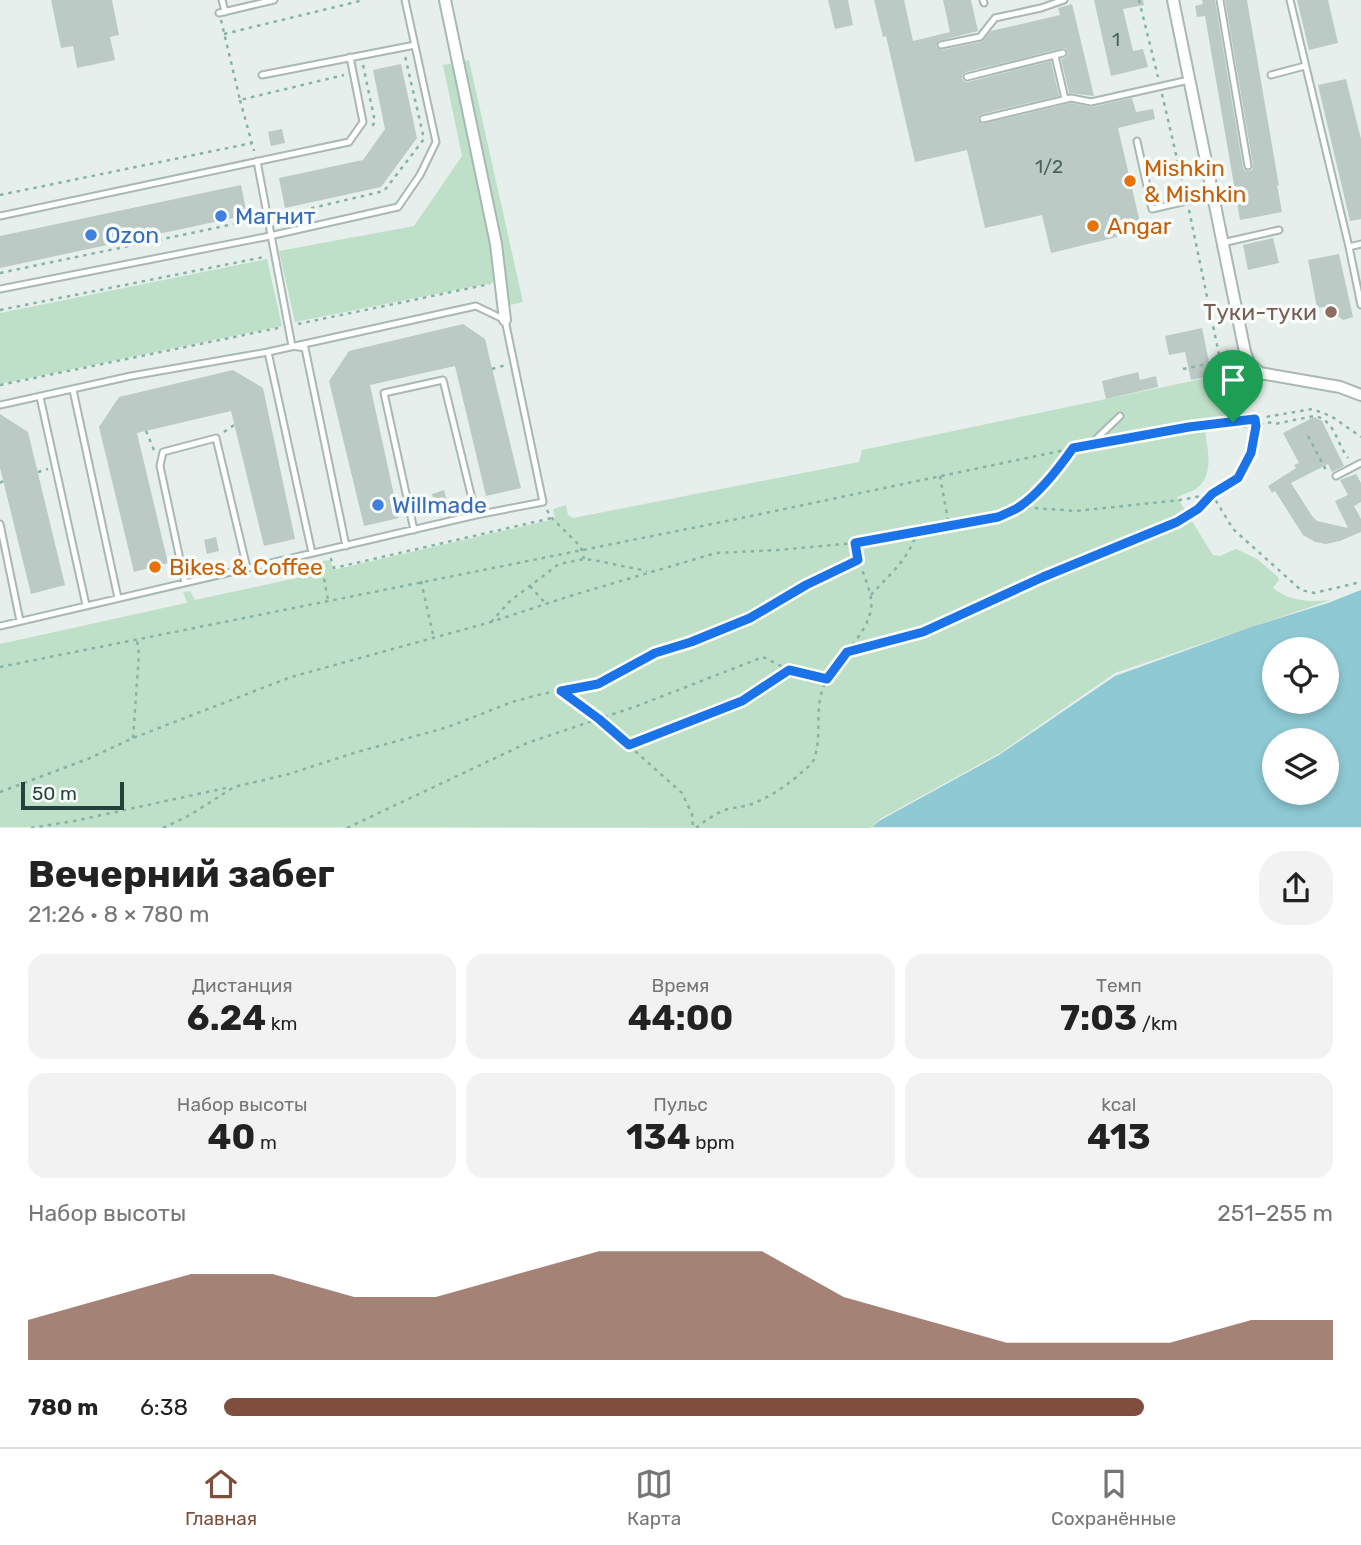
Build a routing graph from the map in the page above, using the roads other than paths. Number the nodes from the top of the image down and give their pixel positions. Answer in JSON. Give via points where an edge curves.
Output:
{"nodes":[{"id":1,"x":222,"y":0,"type":"edge"},
{"id":2,"x":274,"y":0,"type":"edge"},
{"id":3,"x":405,"y":0,"type":"edge"},
{"id":4,"x":445,"y":0,"type":"edge"},
{"id":5,"x":1063,"y":0,"type":"edge"},
{"id":6,"x":1173,"y":0,"type":"edge"},
{"id":7,"x":1220,"y":0,"type":"edge"},
{"id":8,"x":1290,"y":0,"type":"edge"},
{"id":9,"x":415,"y":45,"type":"junction"},
{"id":10,"x":941,"y":45,"type":"dead end"},
{"id":11,"x":1063,"y":53,"type":"dead end"},
{"id":12,"x":1055,"y":56,"type":"junction"},
{"id":13,"x":350,"y":57,"type":"junction"},
{"id":14,"x":1306,"y":66,"type":"junction"},
{"id":15,"x":262,"y":75,"type":"dead end"},
{"id":16,"x":1271,"y":75,"type":"dead end"},
{"id":17,"x":967,"y":77,"type":"dead end"},
{"id":18,"x":1189,"y":80,"type":"junction"},
{"id":19,"x":1065,"y":99,"type":"junction"},
{"id":20,"x":983,"y":119,"type":"dead end"},
{"id":21,"x":1137,"y":141,"type":"dead end"},
{"id":22,"x":257,"y":161,"type":"junction"},
{"id":23,"x":1248,"y":166,"type":"dead end"},
{"id":24,"x":1212,"y":195,"type":"junction"},
{"id":25,"x":0,"y":216,"type":"edge"},
{"id":26,"x":1279,"y":230,"type":"dead end"},
{"id":27,"x":270,"y":235,"type":"junction"},
{"id":28,"x":1222,"y":243,"type":"junction"},
{"id":29,"x":1361,"y":244,"type":"edge"},
{"id":30,"x":1349,"y":247,"type":"junction"},
{"id":31,"x":0,"y":289,"type":"edge"},
{"id":32,"x":1361,"y":305,"type":"edge"},
{"id":33,"x":505,"y":320,"type":"junction"},
{"id":34,"x":292,"y":346,"type":"junction"},
{"id":35,"x":268,"y":352,"type":"junction"},
{"id":36,"x":73,"y":390,"type":"junction"},
{"id":37,"x":1361,"y":395,"type":"edge"},
{"id":38,"x":40,"y":397,"type":"junction"},
{"id":39,"x":0,"y":405,"type":"edge"},
{"id":40,"x":1120,"y":416,"type":"dead end"},
{"id":41,"x":1091,"y":444,"type":"road end"},
{"id":42,"x":1359,"y":461,"type":"edge"},
{"id":43,"x":1336,"y":476,"type":"dead end"},
{"id":44,"x":476,"y":515,"type":"junction"},
{"id":45,"x":0,"y":524,"type":"edge"},
{"id":46,"x":414,"y":530,"type":"junction"},
{"id":47,"x":346,"y":546,"type":"junction"},
{"id":48,"x":312,"y":553,"type":"junction"},
{"id":49,"x":247,"y":568,"type":"junction"},
{"id":50,"x":185,"y":583,"type":"junction"},
{"id":51,"x":118,"y":598,"type":"junction"},
{"id":52,"x":86,"y":605,"type":"junction"},
{"id":53,"x":20,"y":621,"type":"junction"},
{"id":54,"x":0,"y":626,"type":"edge"}],
"edges":[{"from":1,"to":2,"type":"lane","via":[[222,13]]},
{"from":3,"to":9,"type":"lane"},
{"from":4,"to":33,"type":"street","via":[[496,244]]},
{"from":5,"to":10,"type":"lane","via":[[995,18],[980,37]]},
{"from":6,"to":18,"type":"street"},
{"from":7,"to":23,"type":"lane"},
{"from":8,"to":14,"type":"lane"},
{"from":9,"to":13,"type":"lane"},
{"from":9,"to":27,"type":"lane","via":[[436,142],[398,207]]},
{"from":11,"to":12,"type":"lane"},
{"from":12,"to":17,"type":"lane"},
{"from":12,"to":19,"type":"lane"},
{"from":13,"to":15,"type":"lane"},
{"from":13,"to":22,"type":"lane","via":[[363,122],[349,142]]},
{"from":14,"to":16,"type":"lane"},
{"from":14,"to":30,"type":"lane"},
{"from":18,"to":19,"type":"lane","via":[[1091,102]]},
{"from":18,"to":24,"type":"street"},
{"from":19,"to":20,"type":"lane"},
{"from":21,"to":24,"type":"lane","via":[[1152,209]]},
{"from":22,"to":25,"type":"lane"},
{"from":22,"to":27,"type":"lane"},
{"from":24,"to":28,"type":"street"},
{"from":26,"to":28,"type":"lane"},
{"from":27,"to":31,"type":"lane"},
{"from":27,"to":34,"type":"lane"},
{"from":28,"to":37,"type":"street","via":[[1249,363],[1260,373]]},
{"from":29,"to":30,"type":"lane"},
{"from":30,"to":32,"type":"lane"},
{"from":33,"to":34,"type":"lane","via":[[476,306]]},
{"from":33,"to":44,"type":"lane","via":[[543,502]]},
{"from":34,"to":35,"type":"lane"},
{"from":34,"to":47,"type":"lane","via":[[305,348]]},
{"from":35,"to":36,"type":"lane"},
{"from":35,"to":48,"type":"lane"},
{"from":36,"to":38,"type":"lane"},
{"from":36,"to":51,"type":"lane"},
{"from":38,"to":39,"type":"lane"},
{"from":38,"to":52,"type":"lane"},
{"from":40,"to":41,"type":"lane"},
{"from":42,"to":43,"type":"lane"},
{"from":44,"to":46,"type":"lane"},
{"from":44,"to":46,"type":"lane","via":[[443,380],[384,394]]},
{"from":45,"to":53,"type":"lane"},
{"from":46,"to":47,"type":"lane"},
{"from":47,"to":48,"type":"lane"},
{"from":48,"to":49,"type":"lane"},
{"from":49,"to":50,"type":"lane"},
{"from":49,"to":50,"type":"lane","via":[[216,438],[163,452],[160,466]]},
{"from":50,"to":51,"type":"lane"},
{"from":51,"to":52,"type":"lane"},
{"from":52,"to":53,"type":"lane"},
{"from":53,"to":54,"type":"lane"}]}
